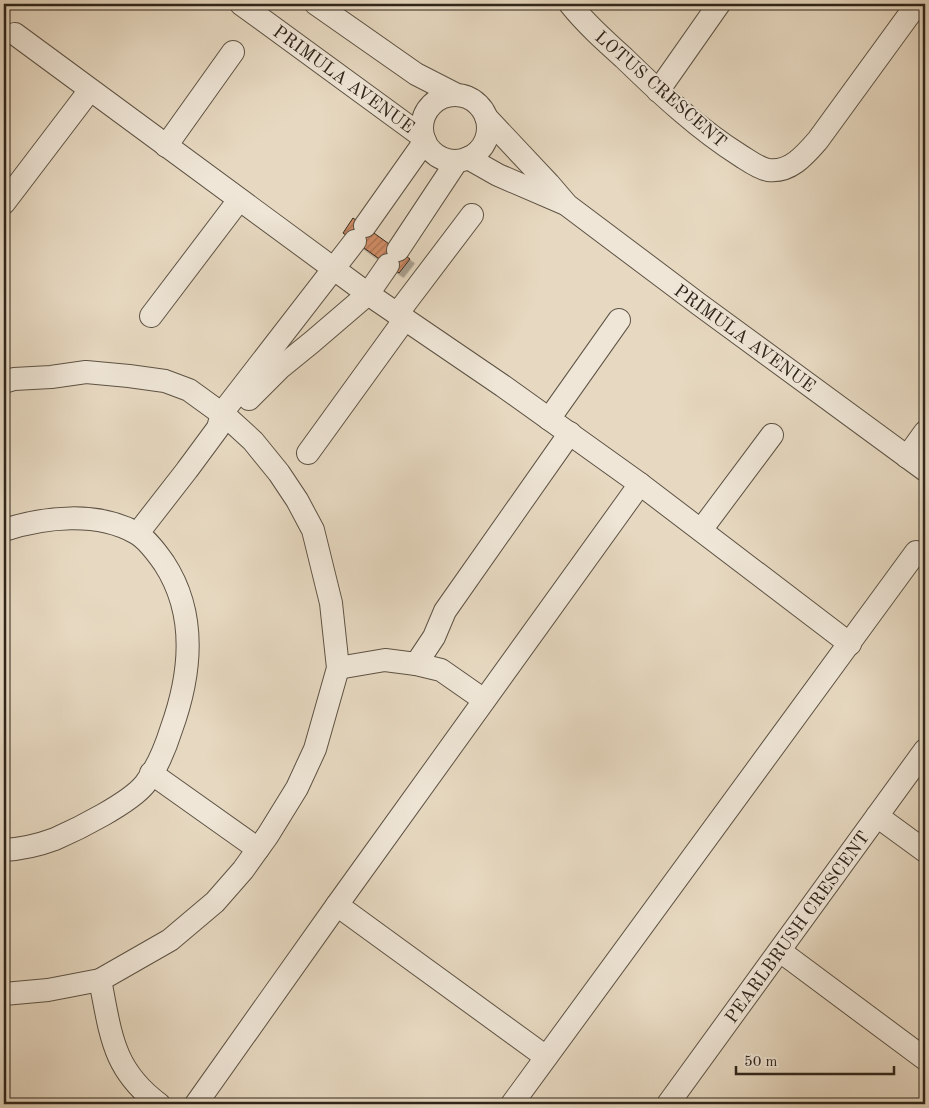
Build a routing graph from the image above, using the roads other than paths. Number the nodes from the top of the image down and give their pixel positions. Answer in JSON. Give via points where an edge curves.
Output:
{"nodes":[{"id":1,"x":241,"y":4,"type":"edge"},
{"id":2,"x":316,"y":4,"type":"edge"},
{"id":3,"x":570,"y":4,"type":"edge"},
{"id":4,"x":719,"y":4,"type":"edge"},
{"id":5,"x":917,"y":4,"type":"edge"},
{"id":6,"x":15,"y":34,"type":"dead end"},
{"id":7,"x":233,"y":52,"type":"dead end"},
{"id":8,"x":90,"y":90,"type":"junction"},
{"id":9,"x":658,"y":91,"type":"junction"},
{"id":10,"x":457,"y":95,"type":"junction"},
{"id":11,"x":486,"y":117,"type":"junction"},
{"id":12,"x":424,"y":139,"type":"junction"},
{"id":13,"x":166,"y":146,"type":"junction"},
{"id":14,"x":463,"y":160,"type":"junction"},
{"id":15,"x":239,"y":200,"type":"junction"},
{"id":16,"x":4,"y":203,"type":"edge"},
{"id":17,"x":567,"y":205,"type":"junction"},
{"id":18,"x":472,"y":215,"type":"dead end"},
{"id":19,"x":334,"y":269,"type":"junction"},
{"id":20,"x":368,"y":294,"type":"junction"},
{"id":21,"x":151,"y":316,"type":"dead end"},
{"id":22,"x":401,"y":317,"type":"junction"},
{"id":23,"x":619,"y":320,"type":"dead end"},
{"id":24,"x":4,"y":382,"type":"edge"},
{"id":25,"x":549,"y":419,"type":"junction"},
{"id":26,"x":223,"y":420,"type":"junction"},
{"id":27,"x":925,"y":432,"type":"edge"},
{"id":28,"x":570,"y":434,"type":"junction"},
{"id":29,"x":772,"y":435,"type":"dead end"},
{"id":30,"x":308,"y":453,"type":"dead end"},
{"id":31,"x":907,"y":456,"type":"junction"},
{"id":32,"x":925,"y":470,"type":"edge"},
{"id":33,"x":640,"y":484,"type":"junction"},
{"id":34,"x":4,"y":530,"type":"edge"},
{"id":35,"x":701,"y":530,"type":"junction"},
{"id":36,"x":138,"y":533,"type":"junction"},
{"id":37,"x":916,"y":552,"type":"dead end"},
{"id":38,"x":850,"y":644,"type":"junction"},
{"id":39,"x":416,"y":664,"type":"junction"},
{"id":40,"x":338,"y":668,"type":"junction"},
{"id":41,"x":484,"y":700,"type":"junction"},
{"id":42,"x":925,"y":750,"type":"edge"},
{"id":43,"x":151,"y":774,"type":"junction"},
{"id":44,"x":878,"y":816,"type":"junction"},
{"id":45,"x":258,"y":849,"type":"junction"},
{"id":46,"x":4,"y":850,"type":"edge"},
{"id":47,"x":925,"y":851,"type":"edge"},
{"id":48,"x":337,"y":905,"type":"junction"},
{"id":49,"x":780,"y":951,"type":"junction"},
{"id":50,"x":100,"y":980,"type":"junction"},
{"id":51,"x":4,"y":994,"type":"edge"},
{"id":52,"x":546,"y":1057,"type":"junction"},
{"id":53,"x":925,"y":1058,"type":"edge"},
{"id":54,"x":675,"y":1102,"type":"edge"},
{"id":55,"x":159,"y":1104,"type":"edge"},
{"id":56,"x":196,"y":1104,"type":"edge"},
{"id":57,"x":512,"y":1104,"type":"edge"}],
"edges":[{"from":1,"to":12,"type":"street","name":"PRIMULA AVENUE"},
{"from":2,"to":10,"type":"street","via":[[416,74]]},
{"from":3,"to":9,"type":"street","name":"LOTUS CRESCENT"},
{"from":4,"to":9,"type":"street"},
{"from":5,"to":9,"type":"street","name":"LOTUS CRESCENT","via":[[818,140],[804,157],[792,165],[768,170],[754,165],[722,144]]},
{"from":6,"to":8,"type":"street"},
{"from":7,"to":13,"type":"street"},
{"from":8,"to":13,"type":"street"},
{"from":8,"to":16,"type":"street"},
{"from":10,"to":11,"type":"street","via":[[475,102]]},
{"from":10,"to":12,"type":"street","via":[[438,100],[430,107],[422,126]]},
{"from":11,"to":14,"type":"street","via":[[487,136],[482,146]]},
{"from":11,"to":17,"type":"street","name":"PRIMULA AVENUE"},
{"from":12,"to":14,"type":"street","via":[[438,156],[447,160]]},
{"from":12,"to":19,"type":"street"},
{"from":13,"to":15,"type":"street"},
{"from":14,"to":17,"type":"street","name":"PRIMULA AVENUE"},
{"from":14,"to":20,"type":"street"},
{"from":15,"to":19,"type":"street"},
{"from":15,"to":21,"type":"street"},
{"from":17,"to":31,"type":"street","name":"PRIMULA AVENUE"},
{"from":18,"to":22,"type":"street"},
{"from":19,"to":20,"type":"street"},
{"from":19,"to":26,"type":"street"},
{"from":20,"to":22,"type":"street"},
{"from":20,"to":26,"type":"street"},
{"from":22,"to":25,"type":"street"},
{"from":22,"to":30,"type":"street"},
{"from":23,"to":25,"type":"street"},
{"from":24,"to":26,"type":"street","via":[[86,372],[165,381],[189,390]]},
{"from":25,"to":28,"type":"street"},
{"from":26,"to":36,"type":"street"},
{"from":26,"to":40,"type":"street","via":[[253,441],[279,472],[313,530],[332,603]]},
{"from":27,"to":31,"type":"street"},
{"from":28,"to":33,"type":"street"},
{"from":28,"to":39,"type":"street","via":[[445,611],[434,637]]},
{"from":29,"to":35,"type":"street"},
{"from":31,"to":32,"type":"street","name":"PRIMULA AVENUE"},
{"from":33,"to":35,"type":"street"},
{"from":33,"to":41,"type":"street"},
{"from":34,"to":36,"type":"street","via":[[27,522],[96,519]]},
{"from":35,"to":38,"type":"street"},
{"from":36,"to":43,"type":"street","via":[[158,554],[179,594],[189,650],[180,706],[162,756]]},
{"from":37,"to":38,"type":"street"},
{"from":38,"to":52,"type":"street"},
{"from":39,"to":40,"type":"street","via":[[385,660]]},
{"from":39,"to":41,"type":"street","via":[[441,670]]},
{"from":40,"to":45,"type":"street","via":[[311,757],[297,788]]},
{"from":41,"to":48,"type":"street"},
{"from":42,"to":44,"type":"street","name":"PEARLBRUSH CRESCENT"},
{"from":43,"to":45,"type":"street"},
{"from":43,"to":46,"type":"street","via":[[144,785],[118,807],[55,839]]},
{"from":44,"to":47,"type":"street"},
{"from":44,"to":49,"type":"street","name":"PEARLBRUSH CRESCENT"},
{"from":45,"to":50,"type":"street","via":[[215,902],[170,940]]},
{"from":48,"to":52,"type":"street"},
{"from":48,"to":56,"type":"street"},
{"from":49,"to":53,"type":"street"},
{"from":49,"to":54,"type":"street","name":"PEARLBRUSH CRESCENT"},
{"from":50,"to":51,"type":"street"},
{"from":50,"to":55,"type":"street","via":[[113,1041],[121,1062],[128,1076]]},
{"from":52,"to":57,"type":"street"}]}
